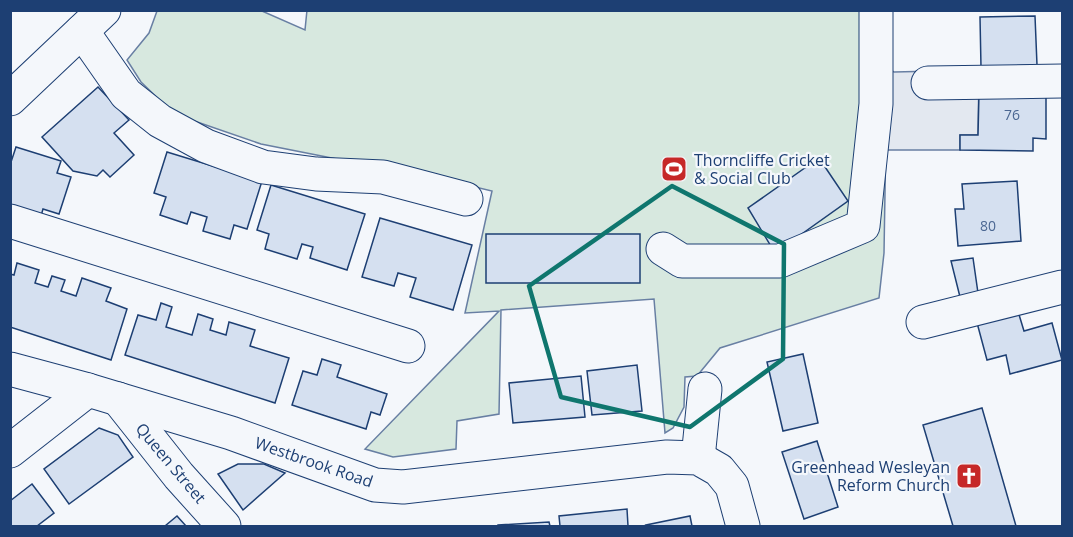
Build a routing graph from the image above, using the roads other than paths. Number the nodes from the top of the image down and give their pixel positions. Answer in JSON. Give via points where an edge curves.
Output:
{"nodes":[{"id":1,"x":876,"y":10,"type":"edge"},
{"id":2,"x":93,"y":21,"type":"edge"},
{"id":3,"x":1062,"y":81,"type":"edge"},
{"id":4,"x":928,"y":83,"type":"dead end"},
{"id":5,"x":10,"y":99,"type":"edge"},
{"id":6,"x":466,"y":199,"type":"dead end"},
{"id":7,"x":10,"y":221,"type":"edge"},
{"id":8,"x":663,"y":249,"type":"dead end"},
{"id":9,"x":1062,"y":287,"type":"edge"},
{"id":10,"x":923,"y":322,"type":"dead end"},
{"id":11,"x":408,"y":346,"type":"dead end"},
{"id":12,"x":10,"y":369,"type":"edge"},
{"id":13,"x":705,"y":389,"type":"dead end"},
{"id":14,"x":88,"y":390,"type":"junction"},
{"id":15,"x":118,"y":399,"type":"junction"},
{"id":16,"x":10,"y":451,"type":"edge"},
{"id":17,"x":698,"y":458,"type":"junction"},
{"id":18,"x":224,"y":526,"type":"edge"},
{"id":19,"x":743,"y":526,"type":"edge"}],
"edges":[{"from":1,"to":8,"type":"street","via":[[876,104],[863,226],[780,261],[682,261]]},
{"from":2,"to":5,"type":"street"},
{"from":2,"to":6,"type":"street","via":[[126,94],[160,121],[206,146],[262,167],[383,177]]},
{"from":3,"to":4,"type":"street"},
{"from":7,"to":11,"type":"street"},
{"from":9,"to":10,"type":"street"},
{"from":12,"to":14,"type":"street","name":"Westbrook Road"},
{"from":13,"to":17,"type":"street"},
{"from":14,"to":15,"type":"street","name":"Westbrook Road"},
{"from":14,"to":16,"type":"street"},
{"from":15,"to":17,"type":"street","name":"Westbrook Road","via":[[231,433],[375,485],[403,487],[667,457]]},
{"from":15,"to":18,"type":"street","name":"Queen Street","via":[[178,476]]},
{"from":17,"to":19,"type":"street","via":[[719,470],[732,486]]}]}
